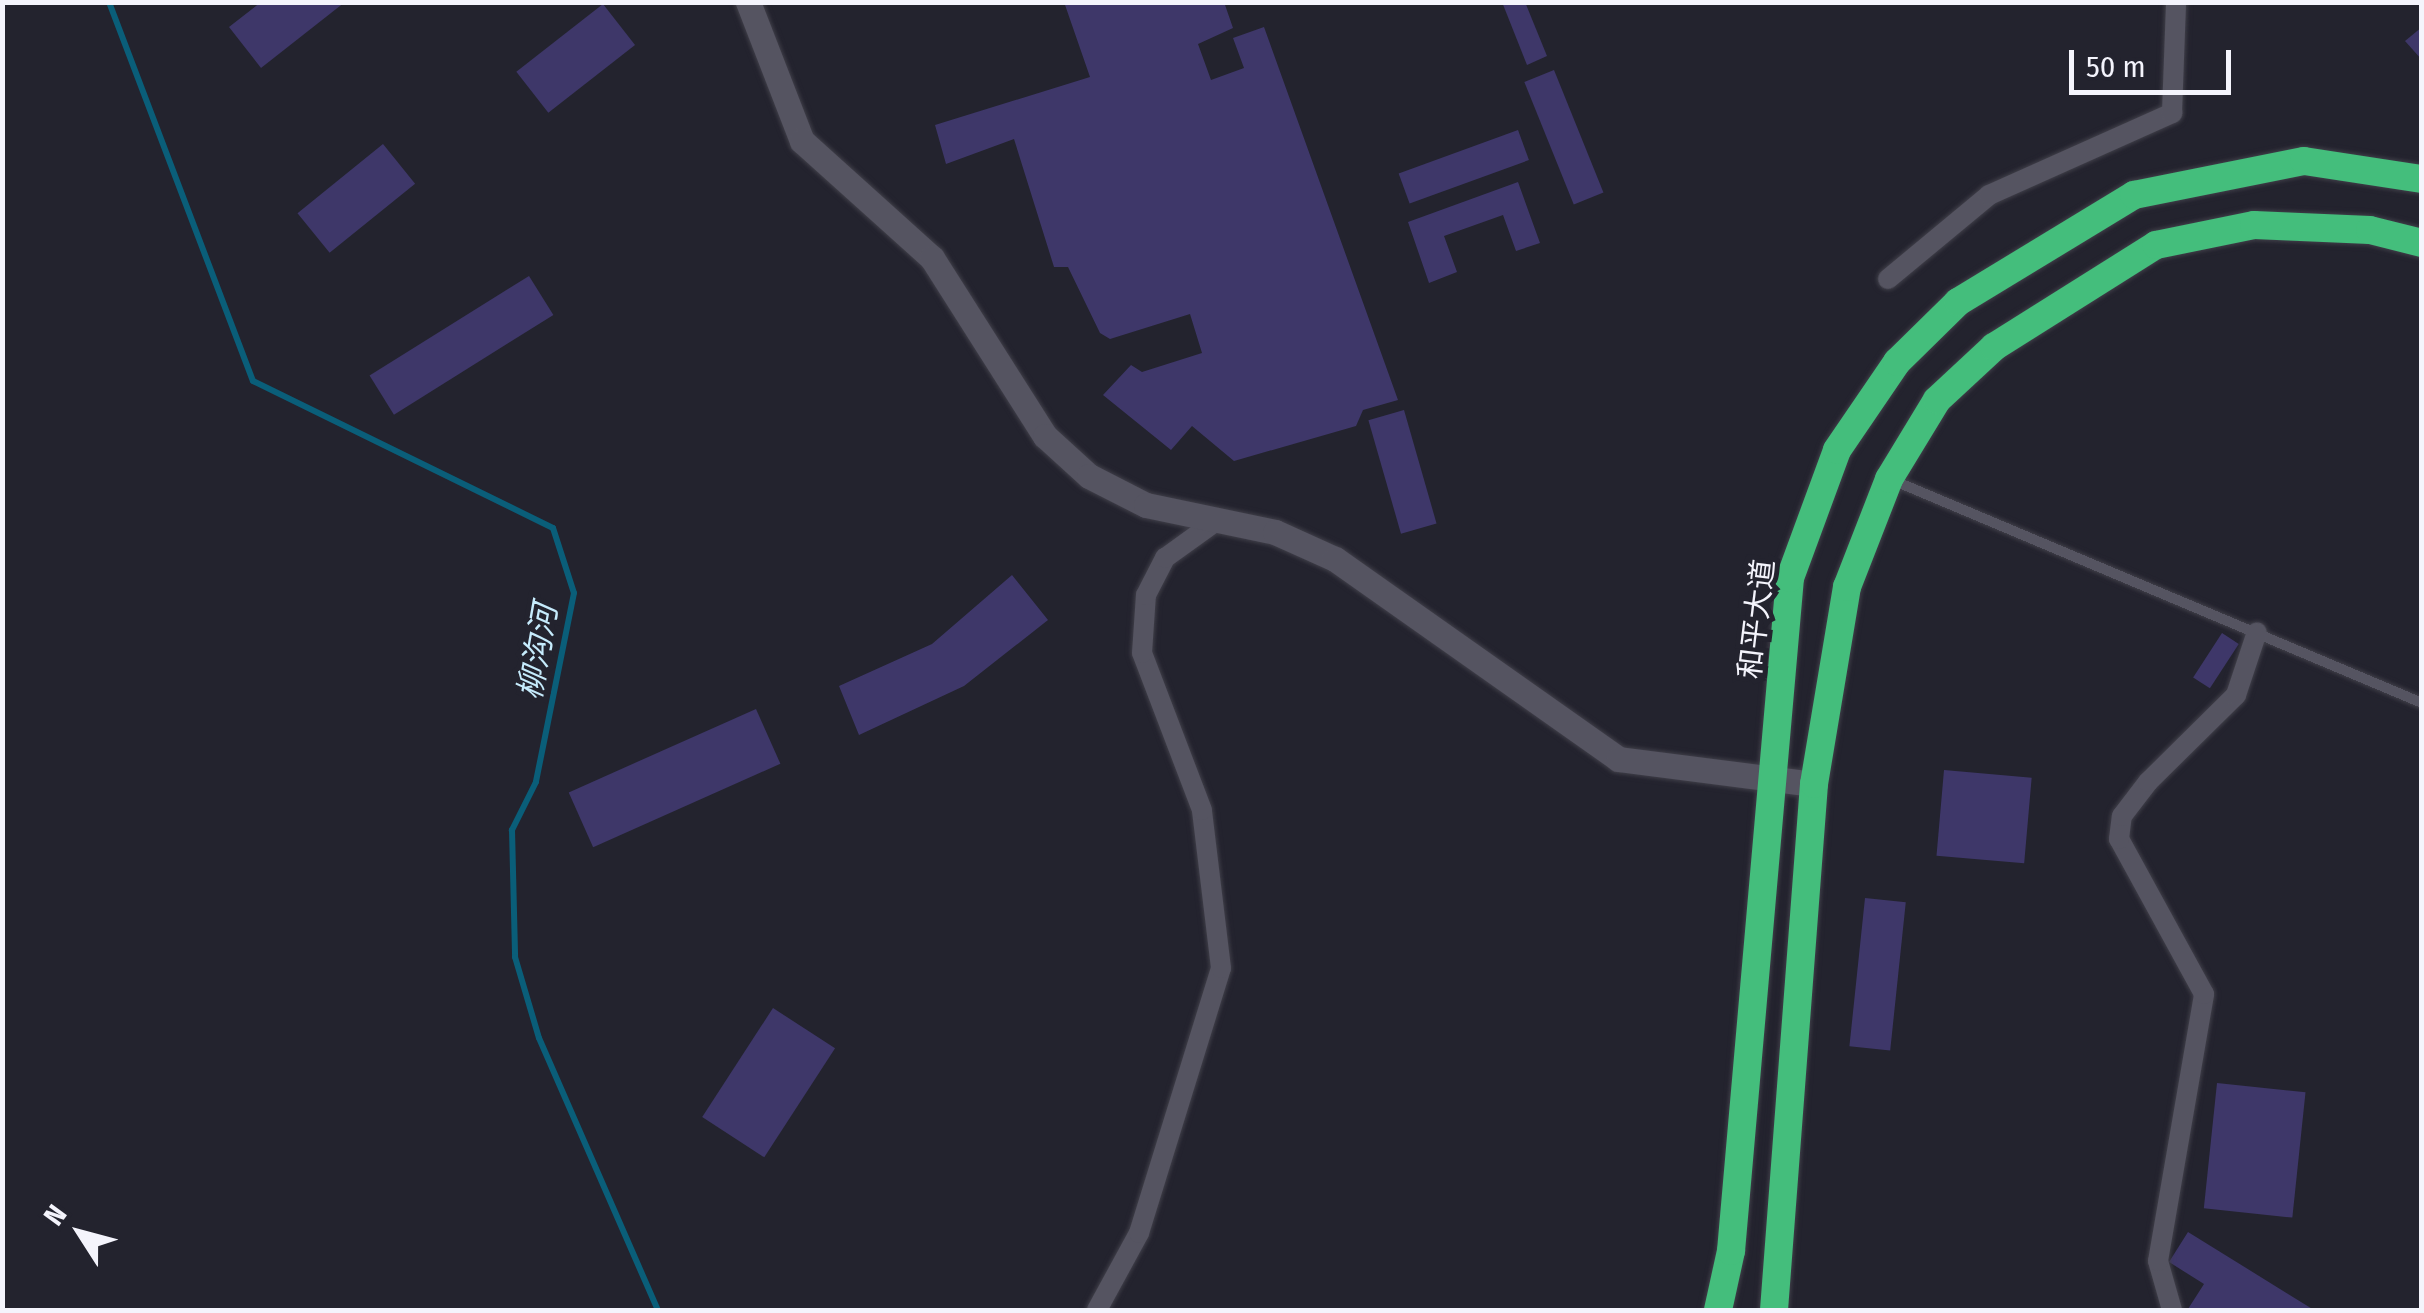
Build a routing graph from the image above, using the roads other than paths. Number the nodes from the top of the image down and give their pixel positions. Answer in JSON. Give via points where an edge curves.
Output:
{"nodes":[{"id":1,"x":748,"y":2,"type":"edge"},
{"id":2,"x":2176,"y":2,"type":"edge"},
{"id":3,"x":2422,"y":178,"type":"edge"},
{"id":4,"x":2422,"y":243,"type":"edge"},
{"id":5,"x":1888,"y":279,"type":"dead end"},
{"id":6,"x":1889,"y":479,"type":"junction"},
{"id":7,"x":1211,"y":524,"type":"junction"},
{"id":8,"x":2257,"y":632,"type":"junction"},
{"id":9,"x":2422,"y":703,"type":"edge"},
{"id":10,"x":1774,"y":781,"type":"junction"},
{"id":11,"x":1814,"y":784,"type":"junction"},
{"id":12,"x":1097,"y":1310,"type":"edge"},
{"id":13,"x":1718,"y":1310,"type":"edge"},
{"id":14,"x":1774,"y":1310,"type":"edge"},
{"id":15,"x":2172,"y":1310,"type":"edge"}],
"edges":[{"from":1,"to":7,"type":"street","via":[[802,141],[932,258],[1045,436],[1089,476]]},
{"from":2,"to":5,"type":"street","via":[[2172,113],[1989,194]]},
{"from":3,"to":10,"type":"highway","name":"和平大道","via":[[2304,161],[2134,195],[1958,302],[1897,362],[1836,450],[1810,509],[1790,578]]},
{"from":4,"to":6,"type":"highway","via":[[2370,230],[2254,225],[2156,245],[1994,347],[1937,400]]},
{"from":6,"to":8,"type":"lane"},
{"from":6,"to":11,"type":"highway","via":[[1847,588]]},
{"from":7,"to":10,"type":"street","via":[[1275,532],[1335,559],[1618,759]]},
{"from":7,"to":12,"type":"street","via":[[1165,558],[1146,595],[1142,653],[1202,810],[1221,968],[1139,1233]]},
{"from":8,"to":9,"type":"lane"},
{"from":8,"to":15,"type":"street","via":[[2236,696],[2148,782],[2122,816],[2119,839],[2204,994],[2158,1261]]},
{"from":10,"to":11,"type":"street"},
{"from":10,"to":13,"type":"highway","name":"和平大道"},
{"from":11,"to":14,"type":"highway"}]}
